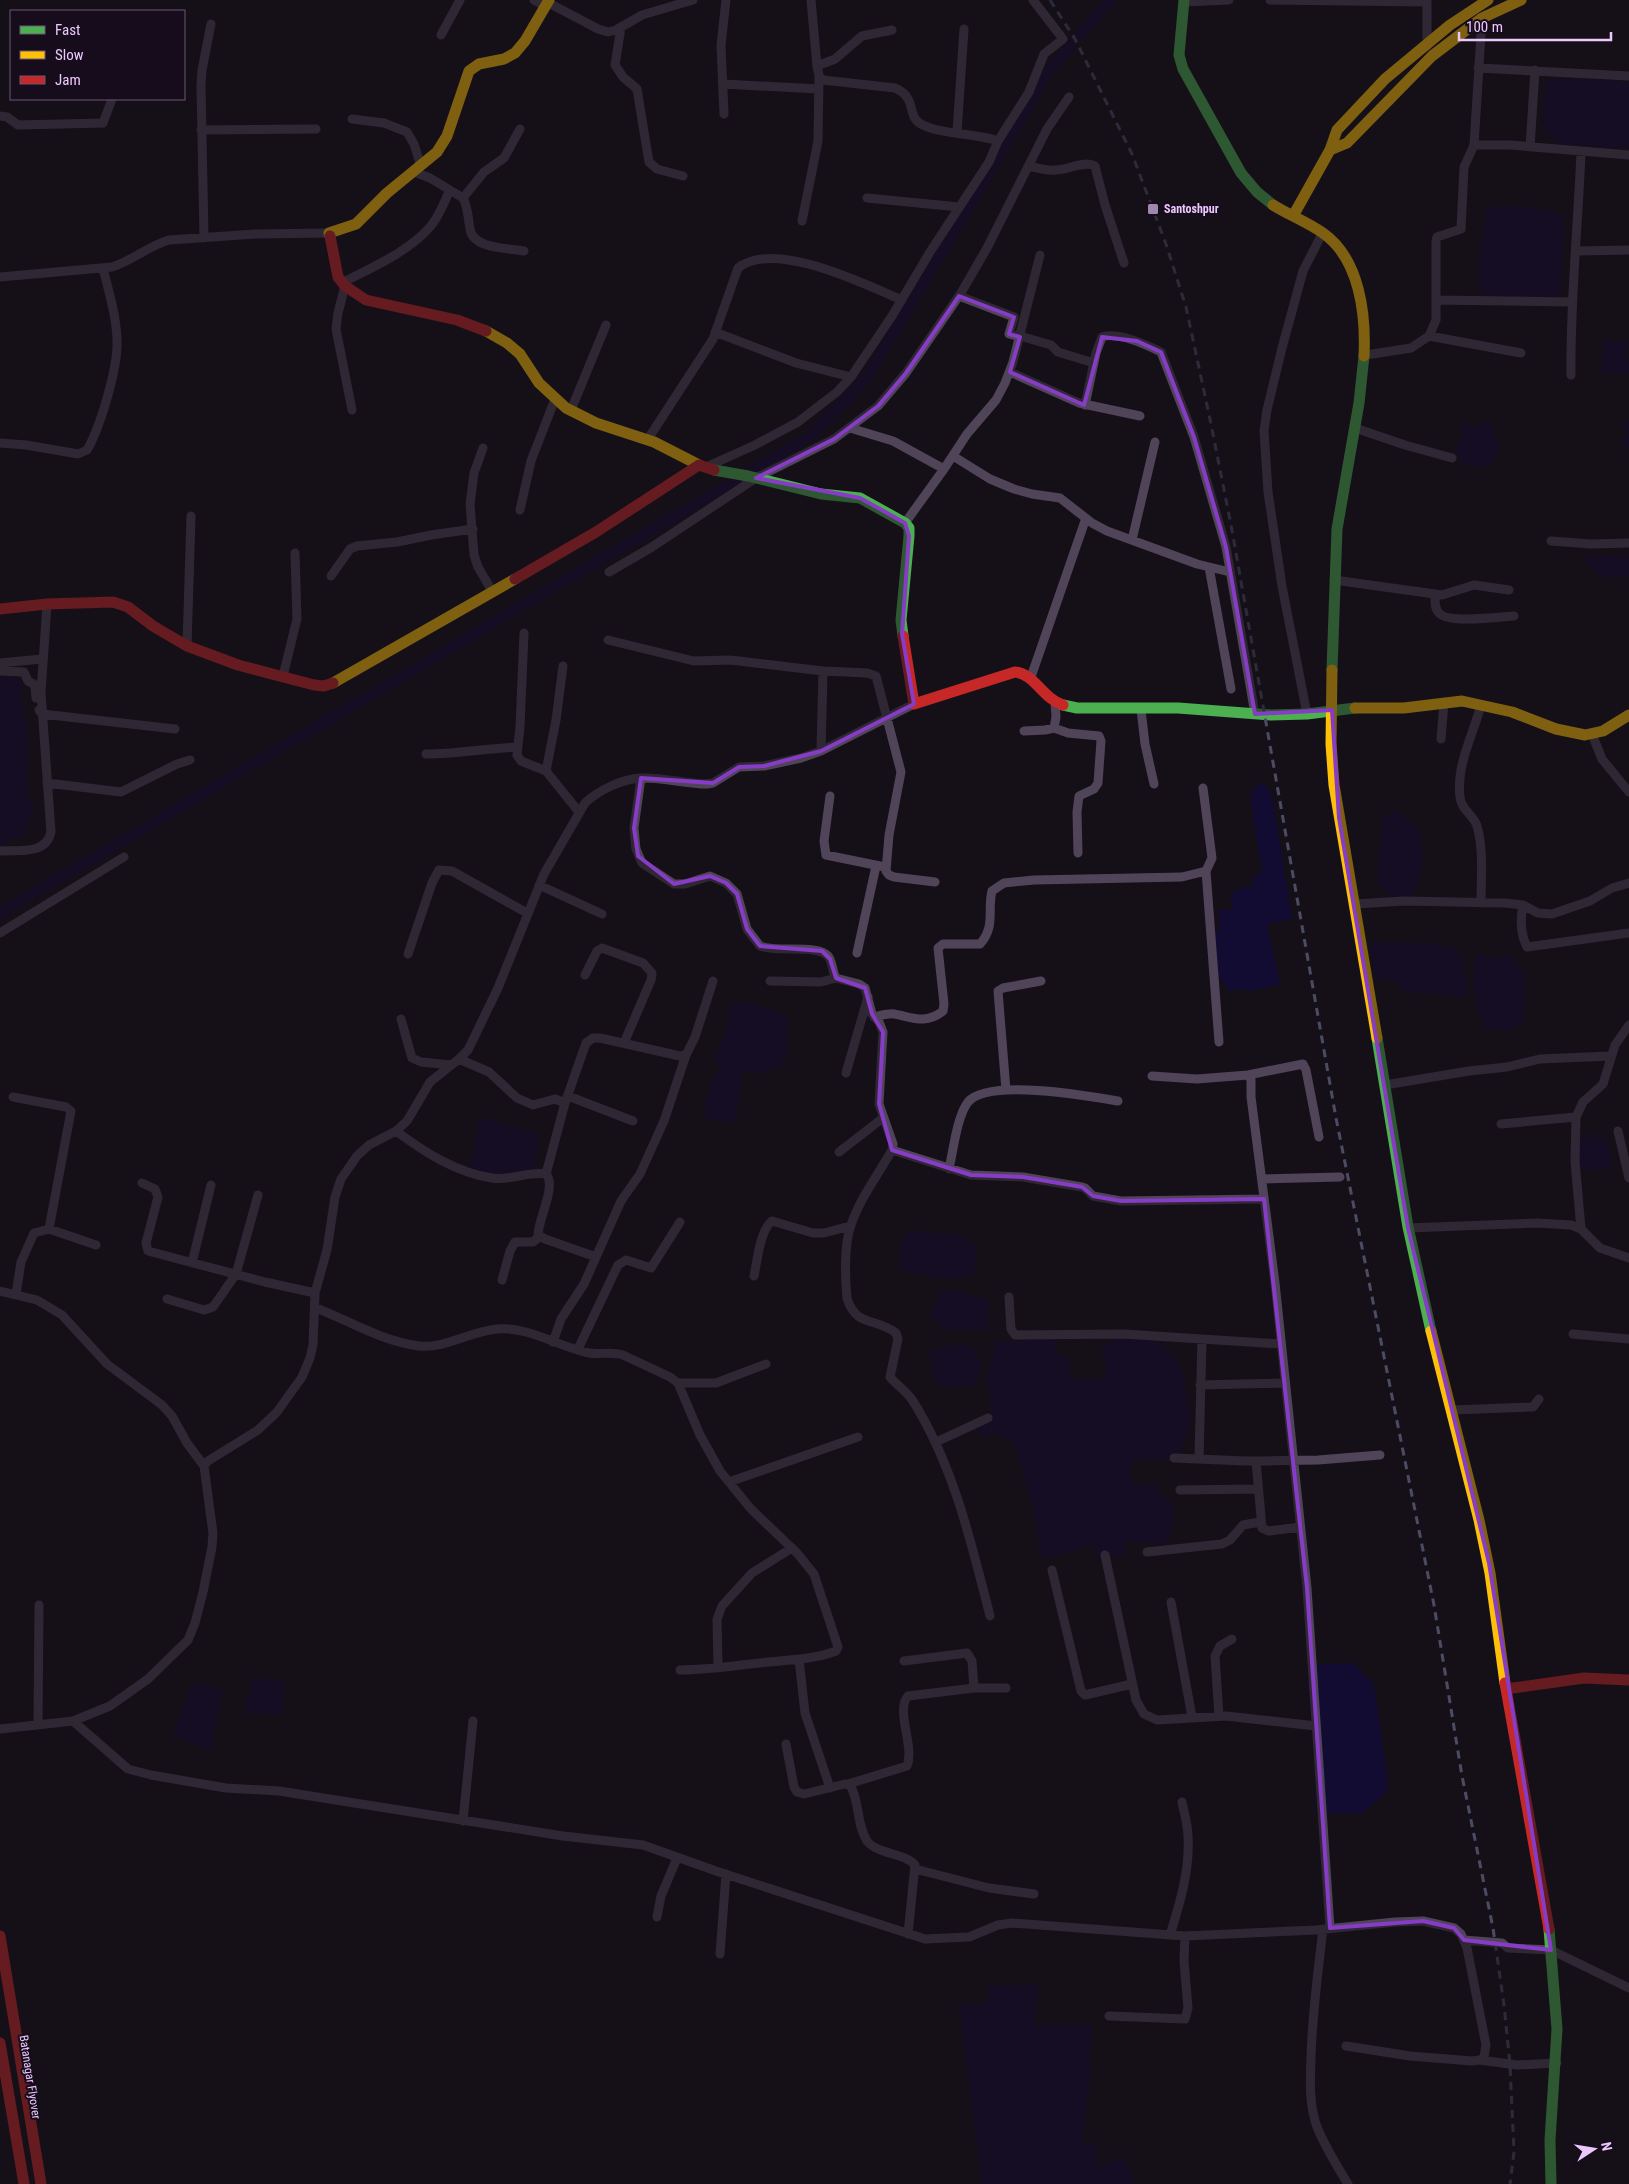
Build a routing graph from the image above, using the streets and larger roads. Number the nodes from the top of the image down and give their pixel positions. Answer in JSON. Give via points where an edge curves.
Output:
{"nodes":[{"id":1,"x":460,"y":0,"type":"edge"},
{"id":2,"x":693,"y":0,"type":"edge"},
{"id":3,"x":726,"y":0,"type":"edge"},
{"id":4,"x":811,"y":0,"type":"edge"},
{"id":5,"x":1033,"y":0,"type":"edge"},
{"id":6,"x":1229,"y":0,"type":"edge"},
{"id":7,"x":1270,"y":0,"type":"edge"},
{"id":8,"x":1488,"y":0,"type":"edge"},
{"id":9,"x":1521,"y":0,"type":"edge"},
{"id":10,"x":1184,"y":1,"type":"edge"},
{"id":11,"x":1428,"y":1,"type":"edge"},
{"id":12,"x":544,"y":2,"type":"edge"},
{"id":13,"x":1482,"y":18,"type":"junction"},
{"id":14,"x":211,"y":24,"type":"dead end"},
{"id":15,"x":621,"y":27,"type":"junction"},
{"id":16,"x":964,"y":29,"type":"dead end"},
{"id":17,"x":892,"y":30,"type":"dead end"},
{"id":18,"x":441,"y":35,"type":"dead end"},
{"id":19,"x":1426,"y":44,"type":"junction"},
{"id":20,"x":1432,"y":56,"type":"junction"},
{"id":21,"x":817,"y":66,"type":"junction"},
{"id":22,"x":1478,"y":68,"type":"junction"},
{"id":23,"x":1535,"y":70,"type":"junction"},
{"id":24,"x":819,"y":76,"type":"junction"},
{"id":25,"x":1629,"y":76,"type":"edge"},
{"id":26,"x":722,"y":84,"type":"junction"},
{"id":27,"x":819,"y":89,"type":"junction"},
{"id":28,"x":1069,"y":97,"type":"dead end"},
{"id":29,"x":112,"y":100,"type":"edge"},
{"id":30,"x":724,"y":114,"type":"dead end"},
{"id":31,"x":0,"y":116,"type":"edge"},
{"id":32,"x":352,"y":119,"type":"dead end"},
{"id":33,"x":316,"y":128,"type":"dead end"},
{"id":34,"x":520,"y":129,"type":"dead end"},
{"id":35,"x":201,"y":130,"type":"junction"},
{"id":36,"x":957,"y":132,"type":"junction"},
{"id":37,"x":998,"y":141,"type":"junction"},
{"id":38,"x":1474,"y":145,"type":"junction"},
{"id":39,"x":1530,"y":147,"type":"junction"},
{"id":40,"x":1330,"y":150,"type":"junction"},
{"id":41,"x":1581,"y":152,"type":"junction"},
{"id":42,"x":1629,"y":155,"type":"edge"},
{"id":43,"x":1029,"y":166,"type":"junction"},
{"id":44,"x":417,"y":169,"type":"junction"},
{"id":45,"x":683,"y":176,"type":"dead end"},
{"id":46,"x":450,"y":190,"type":"junction"},
{"id":47,"x":463,"y":198,"type":"junction"},
{"id":48,"x":867,"y":198,"type":"dead end"},
{"id":49,"x":959,"y":207,"type":"junction"},
{"id":50,"x":1294,"y":216,"type":"junction"},
{"id":51,"x":802,"y":221,"type":"dead end"},
{"id":52,"x":1323,"y":232,"type":"junction"},
{"id":53,"x":329,"y":233,"type":"junction"},
{"id":54,"x":204,"y":238,"type":"junction"},
{"id":55,"x":1629,"y":250,"type":"edge"},
{"id":56,"x":524,"y":251,"type":"dead end"},
{"id":57,"x":1576,"y":251,"type":"junction"},
{"id":58,"x":1040,"y":255,"type":"dead end"},
{"id":59,"x":1124,"y":263,"type":"dead end"},
{"id":60,"x":103,"y":268,"type":"junction"},
{"id":61,"x":0,"y":277,"type":"edge"},
{"id":62,"x":344,"y":284,"type":"junction"},
{"id":63,"x":959,"y":296,"type":"junction"},
{"id":64,"x":902,"y":300,"type":"junction"},
{"id":65,"x":1436,"y":300,"type":"junction"},
{"id":66,"x":1572,"y":302,"type":"junction"},
{"id":67,"x":606,"y":325,"type":"dead end"},
{"id":68,"x":715,"y":332,"type":"junction"},
{"id":69,"x":1429,"y":336,"type":"junction"},
{"id":70,"x":1020,"y":337,"type":"junction"},
{"id":71,"x":1521,"y":353,"type":"dead end"},
{"id":72,"x":1366,"y":355,"type":"junction"},
{"id":73,"x":1094,"y":363,"type":"junction"},
{"id":74,"x":1010,"y":372,"type":"junction"},
{"id":75,"x":1571,"y":375,"type":"dead end"},
{"id":76,"x":850,"y":377,"type":"junction"},
{"id":77,"x":555,"y":399,"type":"junction"},
{"id":78,"x":1085,"y":405,"type":"junction"},
{"id":79,"x":352,"y":410,"type":"dead end"},
{"id":80,"x":570,"y":410,"type":"junction"},
{"id":81,"x":1140,"y":416,"type":"dead end"},
{"id":82,"x":850,"y":428,"type":"junction"},
{"id":83,"x":1355,"y":428,"type":"junction"},
{"id":84,"x":648,"y":439,"type":"junction"},
{"id":85,"x":1154,"y":442,"type":"dead end"},
{"id":86,"x":0,"y":443,"type":"edge"},
{"id":87,"x":482,"y":448,"type":"dead end"},
{"id":88,"x":953,"y":456,"type":"junction"},
{"id":89,"x":1452,"y":458,"type":"dead end"},
{"id":90,"x":708,"y":468,"type":"junction"},
{"id":91,"x":944,"y":470,"type":"junction"},
{"id":92,"x":752,"y":477,"type":"junction"},
{"id":93,"x":520,"y":510,"type":"dead end"},
{"id":94,"x":191,"y":516,"type":"dead end"},
{"id":95,"x":1086,"y":518,"type":"junction"},
{"id":96,"x":905,"y":523,"type":"junction"},
{"id":97,"x":473,"y":529,"type":"junction"},
{"id":98,"x":1132,"y":540,"type":"junction"},
{"id":99,"x":1551,"y":541,"type":"dead end"},
{"id":100,"x":1629,"y":543,"type":"edge"},
{"id":101,"x":295,"y":553,"type":"dead end"},
{"id":102,"x":1209,"y":567,"type":"junction"},
{"id":103,"x":608,"y":572,"type":"dead end"},
{"id":104,"x":1230,"y":572,"type":"junction"},
{"id":105,"x":331,"y":576,"type":"dead end"},
{"id":106,"x":1334,"y":580,"type":"junction"},
{"id":107,"x":1509,"y":590,"type":"dead end"},
{"id":108,"x":492,"y":591,"type":"junction"},
{"id":109,"x":1435,"y":594,"type":"junction"},
{"id":110,"x":47,"y":604,"type":"junction"},
{"id":111,"x":0,"y":609,"type":"edge"},
{"id":112,"x":1514,"y":616,"type":"dead end"},
{"id":113,"x":524,"y":633,"type":"dead end"},
{"id":114,"x":608,"y":640,"type":"dead end"},
{"id":115,"x":187,"y":646,"type":"junction"},
{"id":116,"x":42,"y":659,"type":"junction"},
{"id":117,"x":0,"y":662,"type":"edge"},
{"id":118,"x":563,"y":666,"type":"dead end"},
{"id":119,"x":0,"y":671,"type":"edge"},
{"id":120,"x":823,"y":671,"type":"junction"},
{"id":121,"x":283,"y":676,"type":"junction"},
{"id":122,"x":1031,"y":677,"type":"junction"},
{"id":123,"x":1231,"y":690,"type":"dead end"},
{"id":124,"x":1055,"y":702,"type":"junction"},
{"id":125,"x":1444,"y":702,"type":"junction"},
{"id":126,"x":914,"y":704,"type":"junction"},
{"id":127,"x":1482,"y":705,"type":"junction"},
{"id":128,"x":1141,"y":710,"type":"junction"},
{"id":129,"x":1332,"y":710,"type":"junction"},
{"id":130,"x":42,"y":714,"type":"junction"},
{"id":131,"x":1255,"y":714,"type":"junction"},
{"id":132,"x":1307,"y":714,"type":"junction"},
{"id":133,"x":1629,"y":714,"type":"edge"},
{"id":134,"x":887,"y":718,"type":"junction"},
{"id":135,"x":1054,"y":728,"type":"junction"},
{"id":136,"x":176,"y":729,"type":"dead end"},
{"id":137,"x":1024,"y":731,"type":"dead end"},
{"id":138,"x":1592,"y":734,"type":"junction"},
{"id":139,"x":1440,"y":739,"type":"dead end"},
{"id":140,"x":518,"y":747,"type":"junction"},
{"id":141,"x":821,"y":751,"type":"junction"},
{"id":142,"x":426,"y":754,"type":"dead end"},
{"id":143,"x":190,"y":760,"type":"dead end"},
{"id":144,"x":546,"y":771,"type":"junction"},
{"id":145,"x":641,"y":778,"type":"junction"},
{"id":146,"x":47,"y":783,"type":"junction"},
{"id":147,"x":1154,"y":784,"type":"dead end"},
{"id":148,"x":1203,"y":788,"type":"dead end"},
{"id":149,"x":1629,"y":792,"type":"edge"},
{"id":150,"x":830,"y":796,"type":"dead end"},
{"id":151,"x":578,"y":812,"type":"junction"},
{"id":152,"x":0,"y":851,"type":"edge"},
{"id":153,"x":1078,"y":853,"type":"dead end"},
{"id":154,"x":124,"y":857,"type":"dead end"},
{"id":155,"x":881,"y":867,"type":"junction"},
{"id":156,"x":1206,"y":871,"type":"junction"},
{"id":157,"x":935,"y":882,"type":"dead end"},
{"id":158,"x":1629,"y":883,"type":"edge"},
{"id":159,"x":539,"y":885,"type":"junction"},
{"id":160,"x":1481,"y":903,"type":"junction"},
{"id":161,"x":1356,"y":904,"type":"junction"},
{"id":162,"x":1523,"y":905,"type":"junction"},
{"id":163,"x":528,"y":913,"type":"junction"},
{"id":164,"x":602,"y":914,"type":"dead end"},
{"id":165,"x":0,"y":933,"type":"edge"},
{"id":166,"x":1629,"y":933,"type":"edge"},
{"id":167,"x":857,"y":953,"type":"dead end"},
{"id":168,"x":408,"y":954,"type":"dead end"},
{"id":169,"x":585,"y":975,"type":"dead end"},
{"id":170,"x":836,"y":978,"type":"junction"},
{"id":171,"x":770,"y":981,"type":"dead end"},
{"id":172,"x":1041,"y":981,"type":"dead end"},
{"id":173,"x":713,"y":982,"type":"dead end"},
{"id":174,"x":868,"y":995,"type":"junction"},
{"id":175,"x":874,"y":1016,"type":"junction"},
{"id":176,"x":401,"y":1019,"type":"dead end"},
{"id":177,"x":1629,"y":1025,"type":"edge"},
{"id":178,"x":1219,"y":1042,"type":"dead end"},
{"id":179,"x":624,"y":1043,"type":"junction"},
{"id":180,"x":686,"y":1055,"type":"junction"},
{"id":181,"x":1611,"y":1056,"type":"junction"},
{"id":182,"x":459,"y":1059,"type":"junction"},
{"id":183,"x":451,"y":1065,"type":"junction"},
{"id":184,"x":846,"y":1073,"type":"dead end"},
{"id":185,"x":1248,"y":1075,"type":"junction"},
{"id":186,"x":1152,"y":1076,"type":"dead end"},
{"id":187,"x":1386,"y":1085,"type":"junction"},
{"id":188,"x":1006,"y":1090,"type":"junction"},
{"id":189,"x":13,"y":1097,"type":"dead end"},
{"id":190,"x":566,"y":1100,"type":"junction"},
{"id":191,"x":1118,"y":1101,"type":"dead end"},
{"id":192,"x":1576,"y":1117,"type":"junction"},
{"id":193,"x":883,"y":1118,"type":"junction"},
{"id":194,"x":633,"y":1121,"type":"dead end"},
{"id":195,"x":1502,"y":1124,"type":"dead end"},
{"id":196,"x":1618,"y":1130,"type":"dead end"},
{"id":197,"x":396,"y":1131,"type":"junction"},
{"id":198,"x":1319,"y":1137,"type":"dead end"},
{"id":199,"x":892,"y":1150,"type":"junction"},
{"id":200,"x":839,"y":1152,"type":"dead end"},
{"id":201,"x":1628,"y":1168,"type":"edge"},
{"id":202,"x":949,"y":1169,"type":"junction"},
{"id":203,"x":546,"y":1174,"type":"junction"},
{"id":204,"x":1340,"y":1178,"type":"dead end"},
{"id":205,"x":1629,"y":1178,"type":"edge"},
{"id":206,"x":1262,"y":1179,"type":"junction"},
{"id":207,"x":142,"y":1183,"type":"dead end"},
{"id":208,"x":211,"y":1185,"type":"dead end"},
{"id":209,"x":258,"y":1195,"type":"dead end"},
{"id":210,"x":1264,"y":1199,"type":"junction"},
{"id":211,"x":680,"y":1222,"type":"dead end"},
{"id":212,"x":850,"y":1226,"type":"junction"},
{"id":213,"x":1408,"y":1228,"type":"junction"},
{"id":214,"x":1581,"y":1229,"type":"junction"},
{"id":215,"x":49,"y":1230,"type":"junction"},
{"id":216,"x":540,"y":1236,"type":"junction"},
{"id":217,"x":96,"y":1245,"type":"dead end"},
{"id":218,"x":596,"y":1257,"type":"junction"},
{"id":219,"x":1629,"y":1258,"type":"edge"},
{"id":220,"x":192,"y":1263,"type":"junction"},
{"id":221,"x":236,"y":1274,"type":"junction"},
{"id":222,"x":754,"y":1276,"type":"dead end"},
{"id":223,"x":502,"y":1280,"type":"dead end"},
{"id":224,"x":0,"y":1291,"type":"edge"},
{"id":225,"x":16,"y":1294,"type":"junction"},
{"id":226,"x":315,"y":1294,"type":"junction"},
{"id":227,"x":1009,"y":1297,"type":"dead end"},
{"id":228,"x":167,"y":1299,"type":"dead end"},
{"id":229,"x":316,"y":1308,"type":"junction"},
{"id":230,"x":1573,"y":1334,"type":"dead end"},
{"id":231,"x":1202,"y":1339,"type":"junction"},
{"id":232,"x":1629,"y":1339,"type":"edge"},
{"id":233,"x":553,"y":1342,"type":"junction"},
{"id":234,"x":1282,"y":1344,"type":"junction"},
{"id":235,"x":578,"y":1349,"type":"junction"},
{"id":236,"x":766,"y":1364,"type":"dead end"},
{"id":237,"x":678,"y":1383,"type":"junction"},
{"id":238,"x":1286,"y":1383,"type":"junction"},
{"id":239,"x":1200,"y":1384,"type":"junction"},
{"id":240,"x":1539,"y":1399,"type":"dead end"},
{"id":241,"x":1452,"y":1410,"type":"junction"},
{"id":242,"x":988,"y":1418,"type":"dead end"},
{"id":243,"x":858,"y":1437,"type":"dead end"},
{"id":244,"x":936,"y":1442,"type":"junction"},
{"id":245,"x":1380,"y":1455,"type":"dead end"},
{"id":246,"x":1174,"y":1458,"type":"dead end"},
{"id":247,"x":1199,"y":1459,"type":"junction"},
{"id":248,"x":1293,"y":1460,"type":"junction"},
{"id":249,"x":1256,"y":1461,"type":"junction"},
{"id":250,"x":204,"y":1466,"type":"junction"},
{"id":251,"x":728,"y":1482,"type":"junction"},
{"id":252,"x":1258,"y":1489,"type":"junction"},
{"id":253,"x":1180,"y":1490,"type":"dead end"},
{"id":254,"x":1260,"y":1522,"type":"junction"},
{"id":255,"x":1300,"y":1527,"type":"junction"},
{"id":256,"x":792,"y":1548,"type":"junction"},
{"id":257,"x":1147,"y":1552,"type":"dead end"},
{"id":258,"x":1105,"y":1556,"type":"dead end"},
{"id":259,"x":1052,"y":1570,"type":"dead end"},
{"id":260,"x":1171,"y":1602,"type":"dead end"},
{"id":261,"x":39,"y":1605,"type":"dead end"},
{"id":262,"x":990,"y":1616,"type":"dead end"},
{"id":263,"x":1232,"y":1639,"type":"dead end"},
{"id":264,"x":799,"y":1658,"type":"junction"},
{"id":265,"x":904,"y":1661,"type":"dead end"},
{"id":266,"x":718,"y":1668,"type":"junction"},
{"id":267,"x":680,"y":1670,"type":"dead end"},
{"id":268,"x":1629,"y":1680,"type":"edge"},
{"id":269,"x":1132,"y":1684,"type":"junction"},
{"id":270,"x":974,"y":1688,"type":"junction"},
{"id":271,"x":1006,"y":1688,"type":"dead end"},
{"id":272,"x":1506,"y":1689,"type":"junction"},
{"id":273,"x":1219,"y":1716,"type":"junction"},
{"id":274,"x":1192,"y":1718,"type":"junction"},
{"id":275,"x":72,"y":1721,"type":"junction"},
{"id":276,"x":473,"y":1721,"type":"dead end"},
{"id":277,"x":38,"y":1724,"type":"junction"},
{"id":278,"x":1316,"y":1726,"type":"junction"},
{"id":279,"x":0,"y":1728,"type":"edge"},
{"id":280,"x":786,"y":1744,"type":"dead end"},
{"id":281,"x":848,"y":1784,"type":"junction"},
{"id":282,"x":830,"y":1788,"type":"junction"},
{"id":283,"x":1182,"y":1802,"type":"dead end"},
{"id":284,"x":463,"y":1821,"type":"junction"},
{"id":285,"x":677,"y":1858,"type":"junction"},
{"id":286,"x":915,"y":1869,"type":"junction"},
{"id":287,"x":726,"y":1874,"type":"junction"},
{"id":288,"x":1034,"y":1894,"type":"dead end"},
{"id":289,"x":657,"y":1917,"type":"dead end"},
{"id":290,"x":1326,"y":1929,"type":"junction"},
{"id":291,"x":908,"y":1934,"type":"junction"},
{"id":292,"x":1170,"y":1935,"type":"junction"},
{"id":293,"x":0,"y":1936,"type":"edge"},
{"id":294,"x":1185,"y":1936,"type":"junction"},
{"id":295,"x":1464,"y":1940,"type":"junction"},
{"id":296,"x":1551,"y":1950,"type":"junction"},
{"id":297,"x":720,"y":1954,"type":"dead end"},
{"id":298,"x":1,"y":1955,"type":"edge"},
{"id":299,"x":0,"y":1974,"type":"edge"},
{"id":300,"x":1629,"y":1988,"type":"edge"},
{"id":301,"x":1109,"y":2016,"type":"dead end"},
{"id":302,"x":0,"y":2043,"type":"edge"},
{"id":303,"x":1346,"y":2046,"type":"dead end"},
{"id":304,"x":1480,"y":2060,"type":"junction"},
{"id":305,"x":1556,"y":2062,"type":"junction"},
{"id":306,"x":24,"y":2184,"type":"edge"},
{"id":307,"x":33,"y":2184,"type":"edge"},
{"id":308,"x":41,"y":2184,"type":"edge"},
{"id":309,"x":1348,"y":2184,"type":"edge"},
{"id":310,"x":1551,"y":2184,"type":"edge"}],
"edges":[{"from":1,"to":18,"type":"street"},
{"from":2,"to":15,"type":"street","via":[[642,15]]},
{"from":3,"to":26,"type":"street","via":[[721,45]]},
{"from":4,"to":21,"type":"street"},
{"from":5,"to":37,"type":"street","via":[[1063,39],[1044,54],[1029,92]]},
{"from":6,"to":10,"type":"street"},
{"from":7,"to":11,"type":"street"},
{"from":8,"to":19,"type":"street"},
{"from":9,"to":13,"type":"street"},
{"from":10,"to":50,"type":"street","via":[[1179,56],[1190,84],[1246,180],[1261,196]]},
{"from":11,"to":19,"type":"street"},
{"from":12,"to":15,"type":"street","via":[[598,29],[608,32]]},
{"from":12,"to":44,"type":"street","via":[[515,54],[474,65],[469,71],[447,136],[437,152]]},
{"from":13,"to":20,"type":"street"},
{"from":13,"to":22,"type":"street"},
{"from":14,"to":35,"type":"street","via":[[202,70]]},
{"from":15,"to":45,"type":"street","via":[[615,65],[637,89],[649,162],[657,169]]},
{"from":16,"to":36,"type":"street"},
{"from":17,"to":21,"type":"street","via":[[862,36],[835,58]]},
{"from":19,"to":20,"type":"street"},
{"from":19,"to":40,"type":"street","via":[[1336,130]]},
{"from":20,"to":40,"type":"street","via":[[1347,143]]},
{"from":21,"to":24,"type":"street"},
{"from":22,"to":23,"type":"street"},
{"from":22,"to":38,"type":"street"},
{"from":23,"to":25,"type":"street"},
{"from":23,"to":39,"type":"street"},
{"from":24,"to":27,"type":"street"},
{"from":24,"to":36,"type":"street","via":[[834,83],[895,88],[908,97],[914,118],[921,124]]},
{"from":26,"to":27,"type":"street"},
{"from":26,"to":30,"type":"street"},
{"from":27,"to":51,"type":"street","via":[[818,141]]},
{"from":28,"to":43,"type":"street"},
{"from":29,"to":31,"type":"street","via":[[103,123],[18,125],[8,117]]},
{"from":32,"to":44,"type":"street","via":[[384,123],[407,132],[414,144]]},
{"from":33,"to":35,"type":"street"},
{"from":34,"to":47,"type":"street","via":[[504,158],[484,172]]},
{"from":35,"to":54,"type":"street"},
{"from":36,"to":37,"type":"street"},
{"from":37,"to":49,"type":"street"},
{"from":38,"to":39,"type":"street"},
{"from":38,"to":65,"type":"street","via":[[1464,167],[1461,229],[1437,237]]},
{"from":39,"to":41,"type":"street"},
{"from":40,"to":50,"type":"street"},
{"from":41,"to":42,"type":"street"},
{"from":41,"to":57,"type":"street"},
{"from":43,"to":59,"type":"street","via":[[1047,170],[1088,164],[1095,166]]},
{"from":43,"to":63,"type":"street"},
{"from":44,"to":46,"type":"street"},
{"from":44,"to":53,"type":"street","via":[[356,224]]},
{"from":46,"to":47,"type":"street"},
{"from":46,"to":62,"type":"street","via":[[434,221],[417,238]]},
{"from":47,"to":56,"type":"street","via":[[470,232],[476,241]]},
{"from":48,"to":49,"type":"street"},
{"from":49,"to":64,"type":"street"},
{"from":50,"to":52,"type":"street"},
{"from":52,"to":72,"type":"street","via":[[1339,246],[1354,275]]},
{"from":52,"to":132,"type":"street","via":[[1303,271],[1264,431],[1268,492],[1282,586]]},
{"from":53,"to":54,"type":"street"},
{"from":53,"to":62,"type":"street","via":[[338,277]]},
{"from":54,"to":60,"type":"street","via":[[169,240],[123,264]]},
{"from":55,"to":57,"type":"street"},
{"from":57,"to":66,"type":"street"},
{"from":58,"to":70,"type":"street"},
{"from":60,"to":61,"type":"street"},
{"from":60,"to":86,"type":"street","via":[[117,348],[106,399],[87,450],[78,454]]},
{"from":62,"to":77,"type":"street","via":[[366,300],[480,328],[520,354],[539,383]]},
{"from":62,"to":79,"type":"street","via":[[336,329]]},
{"from":63,"to":70,"type":"street","via":[[1014,317],[1009,334]]},
{"from":63,"to":82,"type":"street","via":[[906,373],[878,406]]},
{"from":64,"to":68,"type":"street","via":[[820,267],[758,259],[738,268]]},
{"from":64,"to":76,"type":"street"},
{"from":65,"to":66,"type":"street"},
{"from":65,"to":69,"type":"street","via":[[1436,320]]},
{"from":66,"to":75,"type":"street"},
{"from":67,"to":80,"type":"street"},
{"from":68,"to":76,"type":"street","via":[[796,363]]},
{"from":68,"to":84,"type":"street","via":[[706,352]]},
{"from":69,"to":71,"type":"street"},
{"from":69,"to":72,"type":"street","via":[[1411,348]]},
{"from":70,"to":73,"type":"street","via":[[1051,345],[1058,352]]},
{"from":70,"to":74,"type":"street"},
{"from":72,"to":83,"type":"street"},
{"from":73,"to":78,"type":"street"},
{"from":73,"to":104,"type":"street","via":[[1100,339],[1105,335],[1137,341],[1161,352],[1194,437],[1226,547]]},
{"from":74,"to":78,"type":"street"},
{"from":74,"to":88,"type":"street","via":[[996,400]]},
{"from":76,"to":90,"type":"street","via":[[798,422]]},
{"from":77,"to":80,"type":"street"},
{"from":77,"to":93,"type":"street","via":[[531,461]]},
{"from":78,"to":81,"type":"street"},
{"from":80,"to":84,"type":"street","via":[[596,423]]},
{"from":82,"to":91,"type":"street","via":[[892,441]]},
{"from":82,"to":92,"type":"street","via":[[834,439]]},
{"from":83,"to":89,"type":"street"},
{"from":83,"to":106,"type":"street","via":[[1337,524]]},
{"from":84,"to":90,"type":"street"},
{"from":85,"to":98,"type":"street"},
{"from":87,"to":97,"type":"street","via":[[470,493]]},
{"from":88,"to":91,"type":"street"},
{"from":88,"to":95,"type":"street","via":[[990,479],[1014,489],[1060,498]]},
{"from":90,"to":92,"type":"street"},
{"from":90,"to":108,"type":"street"},
{"from":91,"to":96,"type":"street"},
{"from":92,"to":96,"type":"street","via":[[821,494],[860,498]]},
{"from":92,"to":103,"type":"street","via":[[652,547]]},
{"from":94,"to":115,"type":"street"},
{"from":95,"to":98,"type":"street","via":[[1107,531]]},
{"from":95,"to":122,"type":"street"},
{"from":96,"to":126,"type":"street","via":[[909,536],[902,634]]},
{"from":97,"to":105,"type":"street","via":[[357,546],[350,549]]},
{"from":97,"to":108,"type":"street","via":[[474,555]]},
{"from":98,"to":102,"type":"street"},
{"from":99,"to":100,"type":"street"},
{"from":101,"to":121,"type":"street","via":[[296,619]]},
{"from":102,"to":104,"type":"street"},
{"from":102,"to":123,"type":"street"},
{"from":104,"to":131,"type":"street"},
{"from":106,"to":109,"type":"street"},
{"from":106,"to":129,"type":"street"},
{"from":107,"to":109,"type":"street","via":[[1474,585]]},
{"from":108,"to":121,"type":"street","via":[[340,681],[324,686]]},
{"from":109,"to":112,"type":"street","via":[[1437,611],[1448,618]]},
{"from":110,"to":111,"type":"street"},
{"from":110,"to":115,"type":"street","via":[[113,602],[128,607]]},
{"from":110,"to":116,"type":"street"},
{"from":113,"to":140,"type":"street"},
{"from":114,"to":120,"type":"street","via":[[694,661],[730,660]]},
{"from":115,"to":121,"type":"street","via":[[238,665]]},
{"from":116,"to":117,"type":"street"},
{"from":116,"to":130,"type":"street"},
{"from":118,"to":144,"type":"street"},
{"from":119,"to":130,"type":"street","via":[[24,672],[34,685],[36,706]]},
{"from":120,"to":134,"type":"street","via":[[876,676]]},
{"from":120,"to":141,"type":"street"},
{"from":122,"to":124,"type":"street"},
{"from":122,"to":126,"type":"street","via":[[1024,672],[1015,672]]},
{"from":124,"to":128,"type":"street","via":[[1066,707]]},
{"from":124,"to":135,"type":"street"},
{"from":125,"to":127,"type":"street"},
{"from":125,"to":129,"type":"street","via":[[1404,708]]},
{"from":125,"to":139,"type":"street"},
{"from":126,"to":134,"type":"street"},
{"from":127,"to":138,"type":"street","via":[[1512,712],[1556,729]]},
{"from":127,"to":160,"type":"street","via":[[1463,762],[1460,790],[1463,807],[1475,822],[1479,837]]},
{"from":128,"to":131,"type":"street","via":[[1178,708]]},
{"from":128,"to":147,"type":"street","via":[[1144,744]]},
{"from":129,"to":132,"type":"street"},
{"from":129,"to":161,"type":"street","via":[[1332,762],[1338,818]]},
{"from":130,"to":136,"type":"street"},
{"from":130,"to":146,"type":"street"},
{"from":131,"to":132,"type":"street"},
{"from":133,"to":138,"type":"street","via":[[1604,731]]},
{"from":134,"to":141,"type":"street"},
{"from":134,"to":155,"type":"street","via":[[901,779]]},
{"from":135,"to":137,"type":"street"},
{"from":135,"to":153,"type":"street","via":[[1098,736],[1101,741],[1098,783],[1094,789],[1078,796]]},
{"from":138,"to":149,"type":"street","via":[[1602,758]]},
{"from":140,"to":142,"type":"street"},
{"from":140,"to":144,"type":"street","via":[[518,759]]},
{"from":141,"to":145,"type":"street","via":[[764,766],[739,767],[707,784]]},
{"from":143,"to":146,"type":"street","via":[[121,792]]},
{"from":144,"to":151,"type":"street"},
{"from":145,"to":151,"type":"street","via":[[598,793]]},
{"from":145,"to":170,"type":"street","via":[[634,828],[636,849],[642,862],[674,884],[686,884],[710,876],[726,883],[737,894],[747,929],[760,946],[822,951],[830,959]]},
{"from":146,"to":152,"type":"street","via":[[49,841],[34,849]]},
{"from":148,"to":156,"type":"street","via":[[1212,858]]},
{"from":150,"to":155,"type":"street","via":[[826,855]]},
{"from":151,"to":159,"type":"street"},
{"from":154,"to":165,"type":"street"},
{"from":155,"to":157,"type":"street","via":[[889,875]]},
{"from":155,"to":167,"type":"street"},
{"from":156,"to":175,"type":"street","via":[[1182,877],[1076,878],[1004,883],[992,891],[991,920],[980,944],[943,944],[938,948],[943,1010],[925,1019],[891,1014]]},
{"from":156,"to":178,"type":"street"},
{"from":158,"to":162,"type":"street","via":[[1552,914],[1538,913]]},
{"from":159,"to":163,"type":"street"},
{"from":159,"to":164,"type":"street"},
{"from":160,"to":161,"type":"street","via":[[1404,901]]},
{"from":160,"to":162,"type":"street"},
{"from":161,"to":187,"type":"street"},
{"from":162,"to":166,"type":"street","via":[[1522,936],[1527,946]]},
{"from":163,"to":168,"type":"street","via":[[452,870],[439,870]]},
{"from":163,"to":182,"type":"street","via":[[498,988],[472,1042]]},
{"from":169,"to":179,"type":"street","via":[[597,951],[605,948],[648,967],[653,975]]},
{"from":170,"to":171,"type":"street","via":[[821,982]]},
{"from":170,"to":174,"type":"street","via":[[859,984]]},
{"from":172,"to":188,"type":"street","via":[[998,991]]},
{"from":173,"to":180,"type":"street"},
{"from":174,"to":175,"type":"street"},
{"from":174,"to":184,"type":"street"},
{"from":175,"to":193,"type":"street","via":[[880,1022],[882,1032],[879,1099]]},
{"from":176,"to":183,"type":"street","via":[[412,1058]]},
{"from":177,"to":181,"type":"street"},
{"from":179,"to":180,"type":"street"},
{"from":179,"to":190,"type":"street","via":[[596,1038],[586,1043]]},
{"from":180,"to":218,"type":"street","via":[[664,1121],[640,1174],[621,1201]]},
{"from":181,"to":187,"type":"street","via":[[1540,1059]]},
{"from":181,"to":192,"type":"street","via":[[1606,1079],[1583,1102]]},
{"from":182,"to":183,"type":"street"},
{"from":182,"to":190,"type":"street","via":[[489,1072],[517,1098],[534,1105],[555,1099]]},
{"from":183,"to":197,"type":"street","via":[[430,1082],[407,1121]]},
{"from":185,"to":186,"type":"street","via":[[1197,1079]]},
{"from":185,"to":198,"type":"street","via":[[1303,1064]]},
{"from":185,"to":206,"type":"street"},
{"from":187,"to":213,"type":"street"},
{"from":188,"to":191,"type":"street","via":[[1033,1090]]},
{"from":188,"to":202,"type":"street","via":[[985,1093],[968,1102]]},
{"from":189,"to":215,"type":"street","via":[[66,1107],[71,1111]]},
{"from":190,"to":194,"type":"street"},
{"from":190,"to":203,"type":"street"},
{"from":192,"to":195,"type":"street"},
{"from":192,"to":214,"type":"street","via":[[1575,1161]]},
{"from":193,"to":199,"type":"street","via":[[892,1140]]},
{"from":193,"to":200,"type":"street"},
{"from":196,"to":201,"type":"street"},
{"from":197,"to":203,"type":"street","via":[[422,1150],[479,1175],[501,1178]]},
{"from":197,"to":226,"type":"street","via":[[369,1145],[341,1179]]},
{"from":199,"to":202,"type":"street"},
{"from":199,"to":212,"type":"street"},
{"from":201,"to":205,"type":"street"},
{"from":202,"to":210,"type":"street","via":[[971,1175],[1023,1177],[1082,1187],[1093,1196],[1121,1201]]},
{"from":203,"to":216,"type":"street","via":[[548,1191],[538,1231]]},
{"from":204,"to":206,"type":"street"},
{"from":206,"to":210,"type":"street"},
{"from":207,"to":220,"type":"street","via":[[155,1189],[158,1197],[146,1248]]},
{"from":208,"to":220,"type":"street"},
{"from":209,"to":221,"type":"street"},
{"from":210,"to":234,"type":"street"},
{"from":211,"to":235,"type":"street","via":[[651,1268],[626,1260],[618,1265]]},
{"from":212,"to":222,"type":"street","via":[[814,1233],[772,1222],[764,1235]]},
{"from":212,"to":244,"type":"street","via":[[846,1287],[850,1307],[856,1316],[896,1332],[890,1377],[906,1390]]},
{"from":213,"to":214,"type":"street","via":[[1537,1224],[1571,1225]]},
{"from":213,"to":241,"type":"street"},
{"from":214,"to":219,"type":"street","via":[[1600,1248]]},
{"from":215,"to":217,"type":"street"},
{"from":215,"to":225,"type":"street","via":[[38,1231],[32,1236],[21,1262]]},
{"from":216,"to":218,"type":"street"},
{"from":216,"to":223,"type":"street","via":[[533,1242],[515,1242]]},
{"from":218,"to":233,"type":"street","via":[[578,1295],[561,1319]]},
{"from":220,"to":221,"type":"street"},
{"from":221,"to":226,"type":"street"},
{"from":221,"to":228,"type":"street","via":[[209,1310]]},
{"from":224,"to":225,"type":"street"},
{"from":225,"to":250,"type":"street","via":[[37,1300],[62,1315],[107,1364],[162,1405]]},
{"from":226,"to":229,"type":"street"},
{"from":227,"to":231,"type":"street","via":[[1011,1329],[1015,1335],[1114,1334]]},
{"from":229,"to":233,"type":"street","via":[[371,1334],[420,1346],[495,1329],[519,1331]]},
{"from":229,"to":250,"type":"street","via":[[310,1358],[277,1412],[258,1430]]},
{"from":230,"to":232,"type":"street"},
{"from":231,"to":234,"type":"street"},
{"from":231,"to":239,"type":"street"},
{"from":233,"to":235,"type":"street"},
{"from":234,"to":238,"type":"street"},
{"from":235,"to":237,"type":"street","via":[[623,1355]]},
{"from":236,"to":237,"type":"street","via":[[709,1384]]},
{"from":237,"to":251,"type":"street","via":[[700,1434]]},
{"from":238,"to":239,"type":"street"},
{"from":238,"to":248,"type":"street"},
{"from":239,"to":247,"type":"street"},
{"from":240,"to":241,"type":"street","via":[[1533,1407]]},
{"from":241,"to":272,"type":"street","via":[[1489,1563]]},
{"from":242,"to":244,"type":"street"},
{"from":243,"to":251,"type":"street"},
{"from":244,"to":262,"type":"street","via":[[964,1515]]},
{"from":245,"to":248,"type":"street"},
{"from":246,"to":247,"type":"street"},
{"from":247,"to":249,"type":"street"},
{"from":248,"to":249,"type":"street"},
{"from":248,"to":255,"type":"street"},
{"from":249,"to":252,"type":"street"},
{"from":250,"to":275,"type":"street","via":[[212,1547],[204,1592],[188,1640],[135,1690],[110,1706]]},
{"from":251,"to":256,"type":"street","via":[[751,1510]]},
{"from":252,"to":253,"type":"street"},
{"from":252,"to":254,"type":"street"},
{"from":254,"to":255,"type":"street","via":[[1266,1531]]},
{"from":254,"to":257,"type":"street","via":[[1243,1525],[1222,1544]]},
{"from":255,"to":278,"type":"street"},
{"from":256,"to":264,"type":"street","via":[[814,1574],[838,1647],[836,1652]]},
{"from":256,"to":266,"type":"street","via":[[752,1573],[722,1606],[717,1619]]},
{"from":258,"to":269,"type":"street"},
{"from":259,"to":269,"type":"street","via":[[1081,1692],[1085,1695]]},
{"from":260,"to":274,"type":"street"},
{"from":261,"to":277,"type":"street"},
{"from":263,"to":273,"type":"street","via":[[1220,1646],[1215,1656]]},
{"from":264,"to":266,"type":"street"},
{"from":264,"to":282,"type":"street","via":[[805,1713]]},
{"from":265,"to":270,"type":"street","via":[[967,1653],[972,1661]]},
{"from":266,"to":267,"type":"street"},
{"from":268,"to":272,"type":"street","via":[[1584,1678]]},
{"from":269,"to":274,"type":"street","via":[[1139,1708],[1150,1718]]},
{"from":270,"to":271,"type":"street"},
{"from":270,"to":281,"type":"street","via":[[908,1696],[904,1705],[907,1766]]},
{"from":272,"to":296,"type":"street"},
{"from":273,"to":274,"type":"street"},
{"from":273,"to":278,"type":"street"},
{"from":275,"to":277,"type":"street"},
{"from":275,"to":284,"type":"street","via":[[128,1769],[151,1775],[226,1788],[279,1791]]},
{"from":276,"to":284,"type":"street"},
{"from":277,"to":279,"type":"street"},
{"from":278,"to":290,"type":"street"},
{"from":280,"to":282,"type":"street","via":[[797,1792],[804,1794]]},
{"from":281,"to":282,"type":"street"},
{"from":281,"to":286,"type":"street","via":[[852,1787],[868,1841],[881,1850],[914,1862]]},
{"from":283,"to":292,"type":"street","via":[[1188,1852],[1181,1898]]},
{"from":284,"to":285,"type":"street","via":[[624,1842],[656,1849]]},
{"from":285,"to":287,"type":"street"},
{"from":285,"to":289,"type":"street","via":[[661,1896]]},
{"from":286,"to":288,"type":"street","via":[[989,1888]]},
{"from":286,"to":291,"type":"street"},
{"from":287,"to":291,"type":"street"},
{"from":287,"to":297,"type":"street"},
{"from":290,"to":294,"type":"street"},
{"from":290,"to":295,"type":"street","via":[[1423,1921],[1454,1928]]},
{"from":290,"to":309,"type":"street","via":[[1312,2021],[1312,2108],[1317,2127]]},
{"from":291,"to":292,"type":"street","via":[[925,1939],[960,1938],[1012,1923]]},
{"from":292,"to":294,"type":"street"},
{"from":293,"to":298,"type":"street"},
{"from":294,"to":301,"type":"street","via":[[1188,2008],[1185,2019]]},
{"from":295,"to":296,"type":"street","via":[[1502,1943],[1508,1948]]},
{"from":295,"to":304,"type":"street","via":[[1486,2045]]},
{"from":296,"to":300,"type":"street"},
{"from":296,"to":305,"type":"street","via":[[1557,2011]]},
{"from":298,"to":308,"type":"street"},
{"from":299,"to":307,"type":"street","name":"Batanagar Flyover"},
{"from":302,"to":306,"type":"street"},
{"from":303,"to":304,"type":"street","via":[[1410,2056]]},
{"from":304,"to":305,"type":"street","via":[[1517,2065]]},
{"from":305,"to":310,"type":"street","via":[[1548,2141]]}]}
